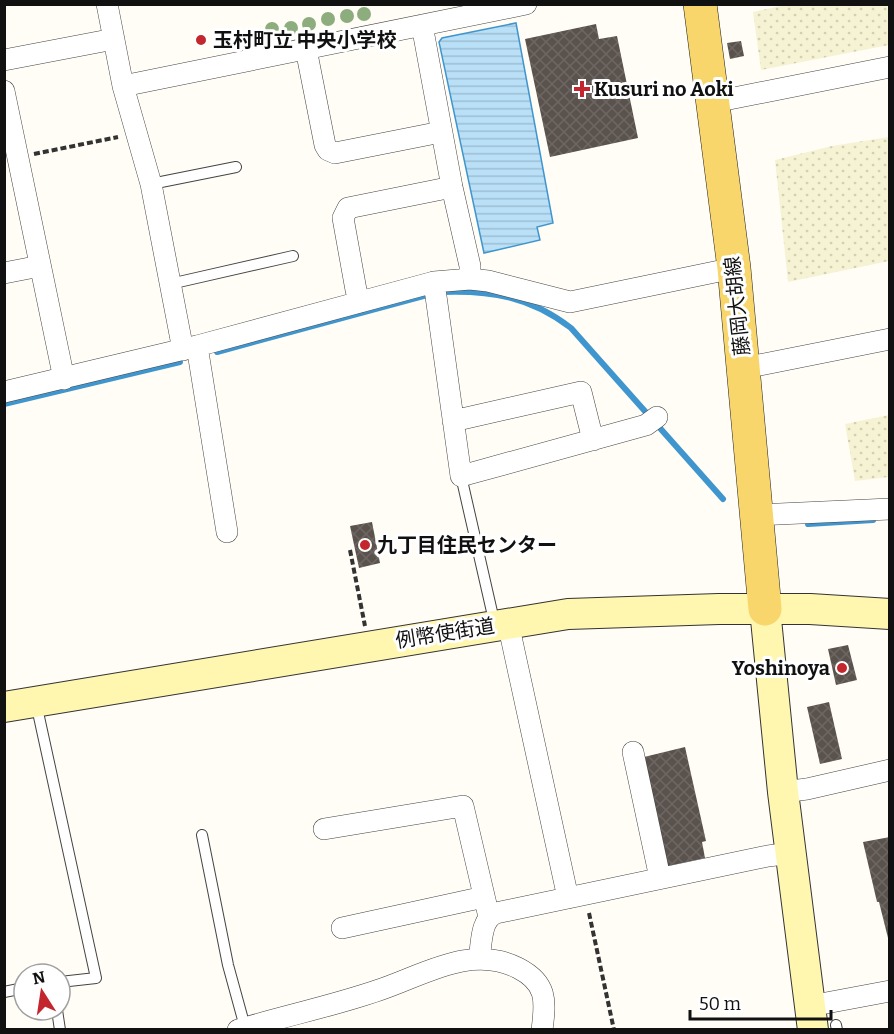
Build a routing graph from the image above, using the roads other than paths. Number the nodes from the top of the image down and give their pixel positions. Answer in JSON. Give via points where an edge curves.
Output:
{"nodes":[{"id":1,"x":107,"y":4,"type":"edge"},
{"id":2,"x":526,"y":4,"type":"edge"},
{"id":3,"x":700,"y":4,"type":"edge"},
{"id":4,"x":422,"y":25,"type":"junction"},
{"id":5,"x":114,"y":39,"type":"junction"},
{"id":6,"x":306,"y":49,"type":"junction"},
{"id":7,"x":4,"y":60,"type":"edge"},
{"id":8,"x":890,"y":67,"type":"edge"},
{"id":9,"x":123,"y":86,"type":"junction"},
{"id":10,"x":4,"y":91,"type":"edge"},
{"id":11,"x":714,"y":102,"type":"junction"},
{"id":12,"x":441,"y":132,"type":"junction"},
{"id":13,"x":17,"y":157,"type":"edge"},
{"id":14,"x":236,"y":167,"type":"dead end"},
{"id":15,"x":151,"y":184,"type":"junction"},
{"id":16,"x":452,"y":187,"type":"junction"},
{"id":17,"x":292,"y":256,"type":"dead end"},
{"id":18,"x":40,"y":266,"type":"junction"},
{"id":19,"x":734,"y":268,"type":"junction"},
{"id":20,"x":4,"y":273,"type":"edge"},
{"id":21,"x":470,"y":279,"type":"junction"},
{"id":22,"x":434,"y":282,"type":"junction"},
{"id":23,"x":170,"y":284,"type":"junction"},
{"id":24,"x":360,"y":302,"type":"junction"},
{"id":25,"x":890,"y":339,"type":"edge"},
{"id":26,"x":190,"y":348,"type":"junction"},
{"id":27,"x":744,"y":368,"type":"junction"},
{"id":28,"x":64,"y":379,"type":"junction"},
{"id":29,"x":4,"y":392,"type":"edge"},
{"id":30,"x":453,"y":421,"type":"junction"},
{"id":31,"x":651,"y":421,"type":"dead end"},
{"id":32,"x":593,"y":440,"type":"junction"},
{"id":33,"x":462,"y":476,"type":"junction"},
{"id":34,"x":890,"y":509,"type":"edge"},
{"id":35,"x":757,"y":515,"type":"junction"},
{"id":36,"x":227,"y":532,"type":"dead end"},
{"id":37,"x":765,"y":609,"type":"junction"},
{"id":38,"x":890,"y":614,"type":"edge"},
{"id":39,"x":502,"y":624,"type":"junction"},
{"id":40,"x":36,"y":701,"type":"junction"},
{"id":41,"x":4,"y":707,"type":"edge"},
{"id":42,"x":633,"y":752,"type":"dead end"},
{"id":43,"x":890,"y":770,"type":"edge"},
{"id":44,"x":783,"y":792,"type":"junction"},
{"id":45,"x":324,"y":829,"type":"dead end"},
{"id":46,"x":202,"y":835,"type":"dead end"},
{"id":47,"x":791,"y":853,"type":"junction"},
{"id":48,"x":660,"y":878,"type":"junction"},
{"id":49,"x":576,"y":897,"type":"junction"},
{"id":50,"x":487,"y":907,"type":"junction"},
{"id":51,"x":342,"y":928,"type":"dead end"},
{"id":52,"x":479,"y":958,"type":"junction"},
{"id":53,"x":72,"y":981,"type":"edge"},
{"id":54,"x":890,"y":991,"type":"edge"},
{"id":55,"x":824,"y":1023,"type":"edge"},
{"id":56,"x":241,"y":1028,"type":"edge"},
{"id":57,"x":542,"y":1029,"type":"edge"}],
"edges":[{"from":1,"to":5,"type":"street"},
{"from":2,"to":4,"type":"street"},
{"from":3,"to":11,"type":"main road","name":"藤岡大胡線"},
{"from":4,"to":6,"type":"street"},
{"from":4,"to":12,"type":"street"},
{"from":5,"to":7,"type":"street"},
{"from":5,"to":9,"type":"street"},
{"from":6,"to":9,"type":"street"},
{"from":6,"to":12,"type":"street","via":[[325,145],[331,152]]},
{"from":8,"to":11,"type":"street"},
{"from":9,"to":15,"type":"street"},
{"from":10,"to":13,"type":"street"},
{"from":11,"to":19,"type":"main road","name":"藤岡大胡線"},
{"from":12,"to":16,"type":"street"},
{"from":13,"to":18,"type":"street"},
{"from":14,"to":15,"type":"lane"},
{"from":15,"to":23,"type":"street"},
{"from":16,"to":21,"type":"street"},
{"from":16,"to":24,"type":"street","via":[[348,208],[343,218]]},
{"from":17,"to":23,"type":"lane"},
{"from":18,"to":20,"type":"street"},
{"from":18,"to":28,"type":"street"},
{"from":19,"to":21,"type":"street","via":[[570,302]]},
{"from":19,"to":27,"type":"main road","name":"藤岡大胡線"},
{"from":21,"to":22,"type":"street"},
{"from":22,"to":24,"type":"street"},
{"from":22,"to":30,"type":"street"},
{"from":23,"to":26,"type":"street"},
{"from":24,"to":26,"type":"street"},
{"from":25,"to":27,"type":"street"},
{"from":26,"to":28,"type":"street"},
{"from":26,"to":36,"type":"street"},
{"from":27,"to":35,"type":"main road","name":"藤岡大胡線"},
{"from":28,"to":29,"type":"street"},
{"from":30,"to":32,"type":"street","via":[[581,392]]},
{"from":30,"to":33,"type":"street"},
{"from":31,"to":32,"type":"street"},
{"from":32,"to":33,"type":"street"},
{"from":33,"to":39,"type":"lane"},
{"from":34,"to":35,"type":"street"},
{"from":35,"to":37,"type":"main road","name":"藤岡大胡線"},
{"from":37,"to":38,"type":"main road","name":"例幣使街道"},
{"from":37,"to":39,"type":"main road","name":"例幣使街道","via":[[568,614]]},
{"from":37,"to":44,"type":"main road"},
{"from":39,"to":40,"type":"main road","name":"例幣使街道"},
{"from":39,"to":49,"type":"street"},
{"from":40,"to":41,"type":"main road","name":"例幣使街道"},
{"from":40,"to":53,"type":"lane","via":[[96,978]]},
{"from":42,"to":48,"type":"street"},
{"from":43,"to":44,"type":"street"},
{"from":44,"to":47,"type":"main road"},
{"from":45,"to":50,"type":"street","via":[[463,806]]},
{"from":46,"to":56,"type":"lane"},
{"from":47,"to":48,"type":"street"},
{"from":47,"to":55,"type":"main road"},
{"from":48,"to":49,"type":"street"},
{"from":49,"to":50,"type":"street"},
{"from":50,"to":51,"type":"street"},
{"from":50,"to":52,"type":"street"},
{"from":52,"to":56,"type":"street","via":[[454,962],[378,990]]},
{"from":52,"to":57,"type":"street","via":[[507,962],[538,981],[544,998]]},
{"from":54,"to":55,"type":"street"}]}
